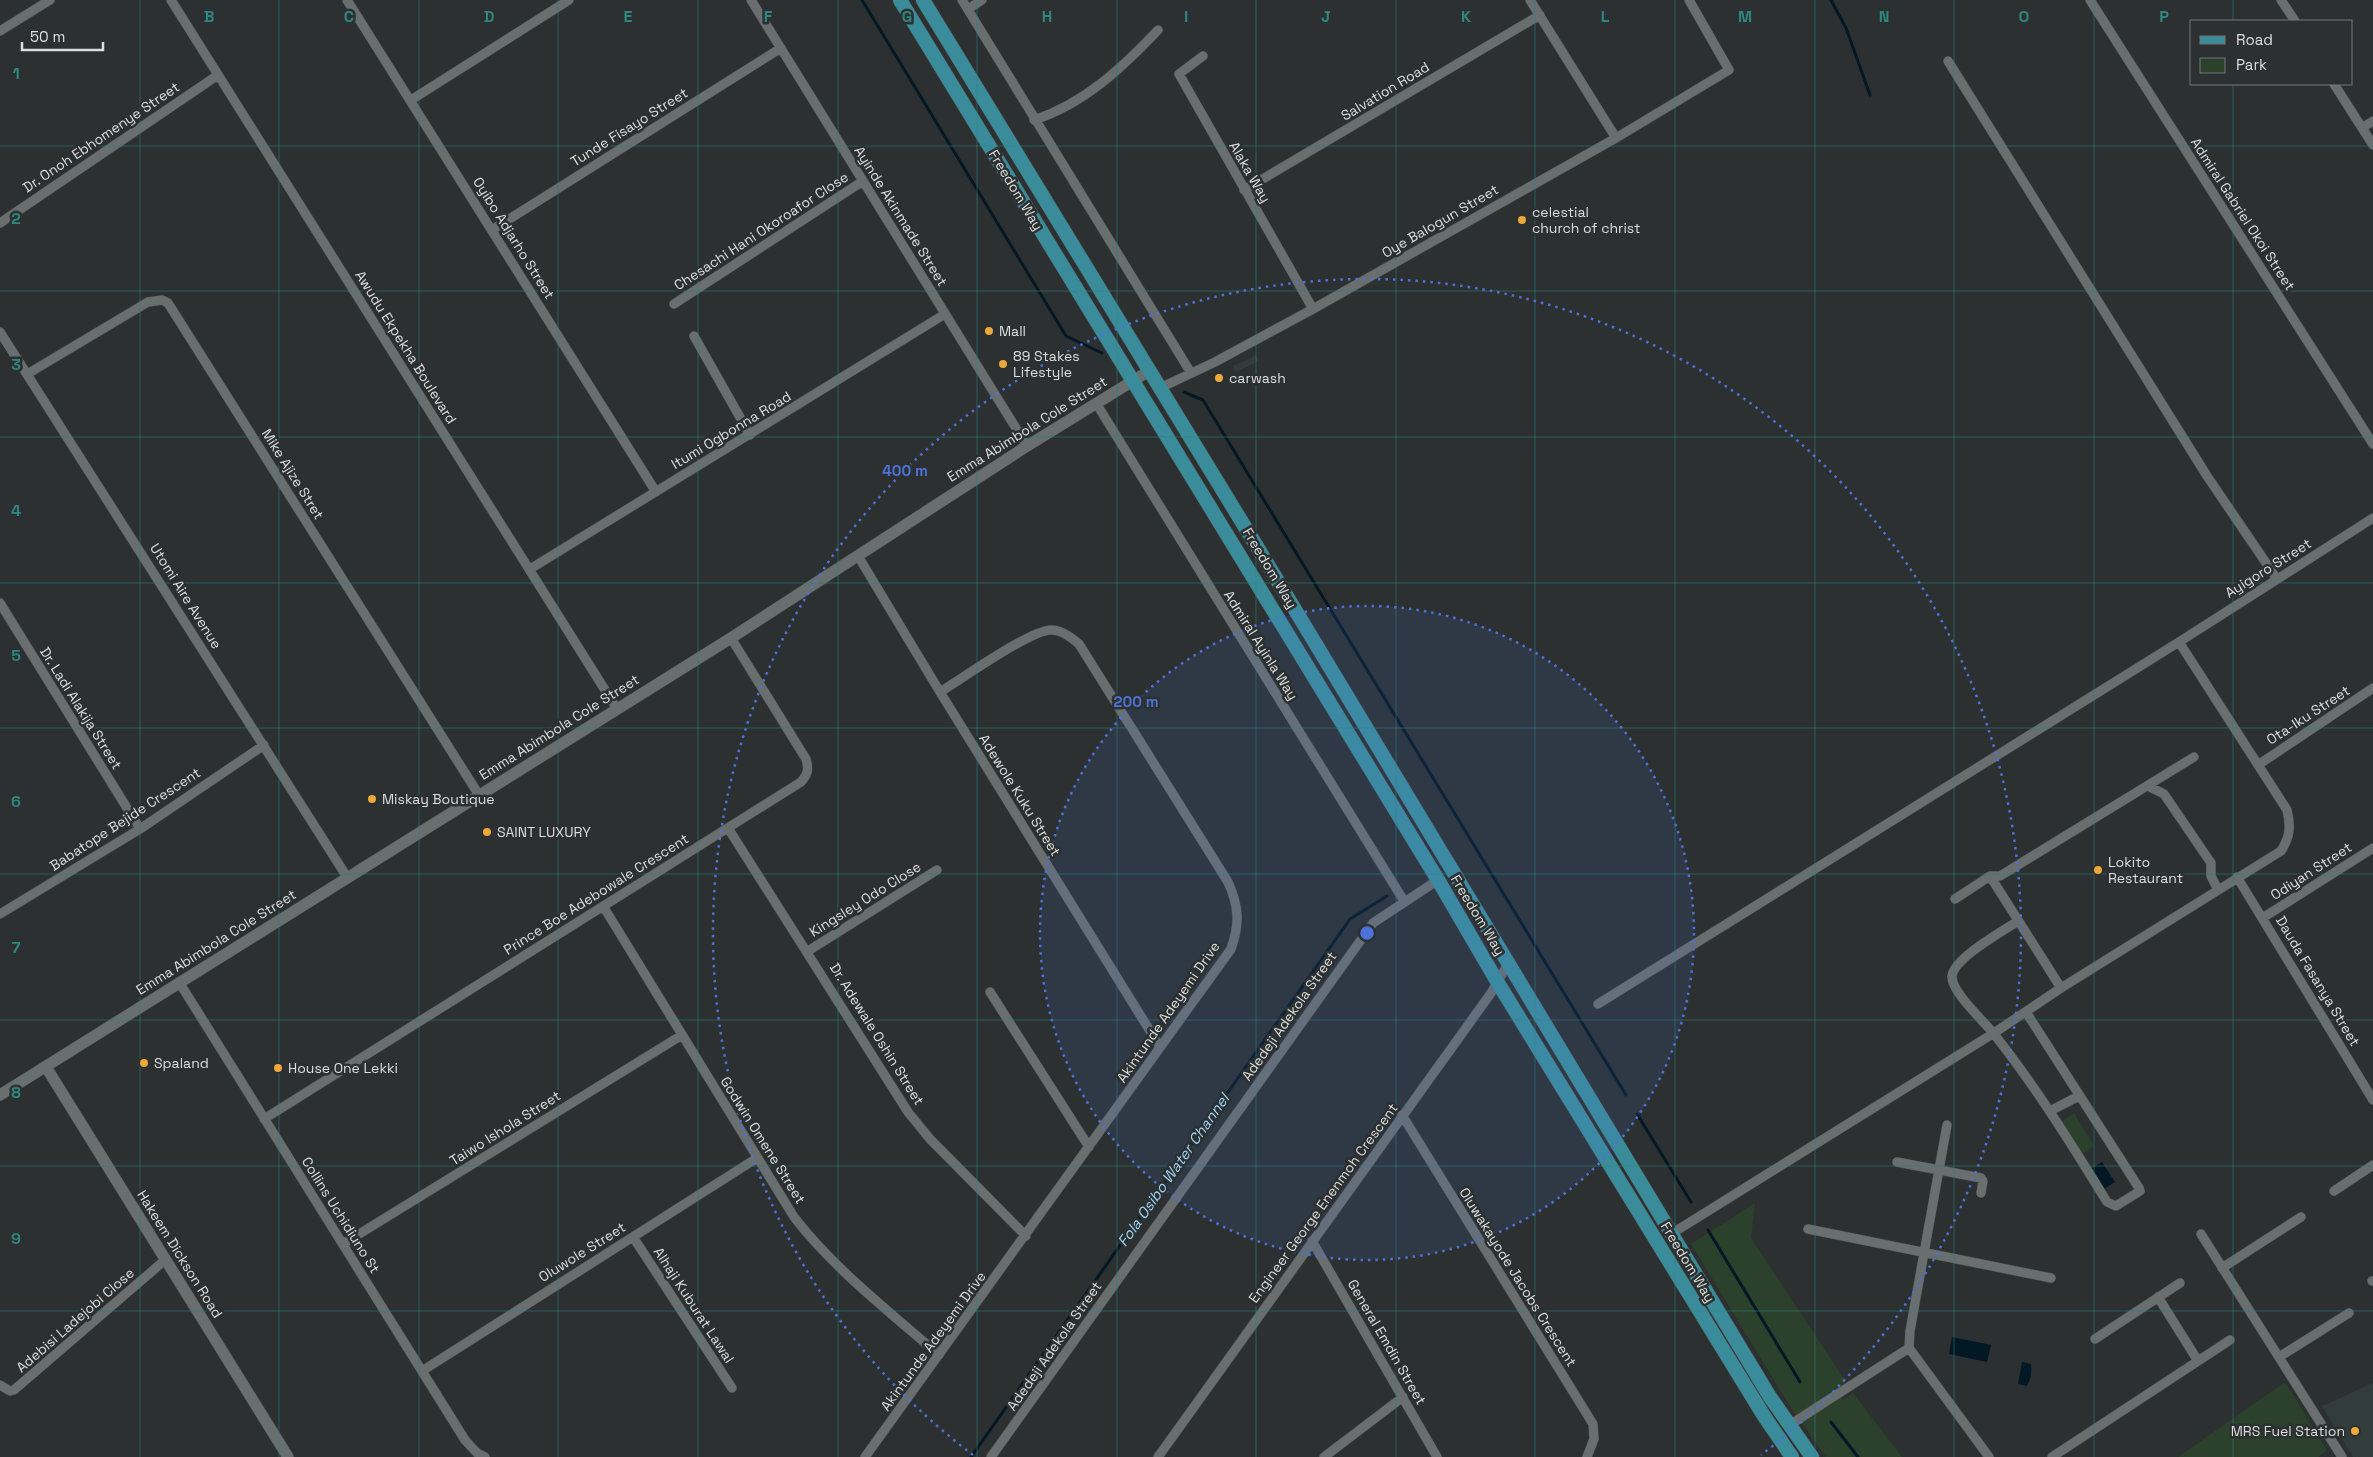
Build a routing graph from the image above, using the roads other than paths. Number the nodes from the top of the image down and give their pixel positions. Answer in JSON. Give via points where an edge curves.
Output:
{"nodes":[{"id":1,"x":50,"y":0,"type":"edge"},
{"id":2,"x":172,"y":0,"type":"edge"},
{"id":3,"x":347,"y":0,"type":"edge"},
{"id":4,"x":569,"y":0,"type":"edge"},
{"id":5,"x":751,"y":0,"type":"edge"},
{"id":6,"x":900,"y":0,"type":"edge"},
{"id":7,"x":923,"y":0,"type":"edge"},
{"id":8,"x":962,"y":0,"type":"edge"},
{"id":9,"x":982,"y":0,"type":"edge"},
{"id":10,"x":1530,"y":0,"type":"edge"},
{"id":11,"x":1689,"y":0,"type":"edge"},
{"id":12,"x":2090,"y":0,"type":"edge"},
{"id":13,"x":2281,"y":0,"type":"edge"},
{"id":14,"x":968,"y":9,"type":"junction"},
{"id":15,"x":1540,"y":15,"type":"junction"},
{"id":16,"x":2293,"y":20,"type":"edge"},
{"id":17,"x":1158,"y":30,"type":"dead end"},
{"id":18,"x":0,"y":31,"type":"edge"},
{"id":19,"x":781,"y":48,"type":"junction"},
{"id":20,"x":1203,"y":56,"type":"dead end"},
{"id":21,"x":1948,"y":61,"type":"dead end"},
{"id":22,"x":218,"y":74,"type":"junction"},
{"id":23,"x":2335,"y":85,"type":"edge"},
{"id":24,"x":410,"y":100,"type":"junction"},
{"id":25,"x":1034,"y":120,"type":"junction"},
{"id":26,"x":2373,"y":121,"type":"edge"},
{"id":27,"x":2362,"y":128,"type":"junction"},
{"id":28,"x":1616,"y":138,"type":"junction"},
{"id":29,"x":2373,"y":146,"type":"edge"},
{"id":30,"x":863,"y":181,"type":"junction"},
{"id":31,"x":1244,"y":190,"type":"junction"},
{"id":32,"x":0,"y":223,"type":"edge"},
{"id":33,"x":492,"y":230,"type":"junction"},
{"id":34,"x":674,"y":304,"type":"dead end"},
{"id":35,"x":1313,"y":309,"type":"junction"},
{"id":36,"x":945,"y":314,"type":"junction"},
{"id":37,"x":0,"y":332,"type":"edge"},
{"id":38,"x":694,"y":336,"type":"dead end"},
{"id":39,"x":1149,"y":371,"type":"junction"},
{"id":40,"x":29,"y":373,"type":"junction"},
{"id":41,"x":1191,"y":373,"type":"junction"},
{"id":42,"x":1132,"y":381,"type":"junction"},
{"id":43,"x":1160,"y":388,"type":"junction"},
{"id":44,"x":1096,"y":403,"type":"junction"},
{"id":45,"x":750,"y":435,"type":"junction"},
{"id":46,"x":2373,"y":444,"type":"edge"},
{"id":47,"x":1027,"y":446,"type":"junction"},
{"id":48,"x":656,"y":492,"type":"junction"},
{"id":49,"x":2373,"y":518,"type":"edge"},
{"id":50,"x":858,"y":556,"type":"junction"},
{"id":51,"x":530,"y":569,"type":"junction"},
{"id":52,"x":2277,"y":579,"type":"junction"},
{"id":53,"x":0,"y":603,"type":"edge"},
{"id":54,"x":731,"y":638,"type":"junction"},
{"id":55,"x":2179,"y":642,"type":"junction"},
{"id":56,"x":2373,"y":688,"type":"edge"},
{"id":57,"x":940,"y":692,"type":"junction"},
{"id":58,"x":617,"y":709,"type":"junction"},
{"id":59,"x":264,"y":745,"type":"junction"},
{"id":60,"x":2194,"y":757,"type":"dead end"},
{"id":61,"x":2258,"y":764,"type":"junction"},
{"id":62,"x":2148,"y":786,"type":"junction"},
{"id":63,"x":479,"y":795,"type":"junction"},
{"id":64,"x":728,"y":828,"type":"junction"},
{"id":65,"x":140,"y":829,"type":"junction"},
{"id":66,"x":2373,"y":848,"type":"edge"},
{"id":67,"x":937,"y":870,"type":"dead end"},
{"id":68,"x":1990,"y":876,"type":"junction"},
{"id":69,"x":347,"y":877,"type":"junction"},
{"id":70,"x":2237,"y":878,"type":"junction"},
{"id":71,"x":1438,"y":880,"type":"junction"},
{"id":72,"x":2218,"y":890,"type":"junction"},
{"id":73,"x":1955,"y":898,"type":"dead end"},
{"id":74,"x":1404,"y":901,"type":"junction"},
{"id":75,"x":603,"y":906,"type":"junction"},
{"id":76,"x":0,"y":914,"type":"edge"},
{"id":77,"x":2264,"y":918,"type":"junction"},
{"id":78,"x":2018,"y":921,"type":"junction"},
{"id":79,"x":808,"y":951,"type":"junction"},
{"id":80,"x":1508,"y":964,"type":"junction"},
{"id":81,"x":179,"y":982,"type":"junction"},
{"id":82,"x":1498,"y":983,"type":"junction"},
{"id":83,"x":2061,"y":988,"type":"junction"},
{"id":84,"x":990,"y":992,"type":"dead end"},
{"id":85,"x":1598,"y":1004,"type":"dead end"},
{"id":86,"x":2026,"y":1012,"type":"junction"},
{"id":87,"x":1994,"y":1033,"type":"junction"},
{"id":88,"x":682,"y":1035,"type":"junction"},
{"id":89,"x":1160,"y":1048,"type":"junction"},
{"id":90,"x":46,"y":1067,"type":"junction"},
{"id":91,"x":0,"y":1095,"type":"edge"},
{"id":92,"x":2079,"y":1096,"type":"junction"},
{"id":93,"x":2373,"y":1100,"type":"edge"},
{"id":94,"x":2050,"y":1111,"type":"junction"},
{"id":95,"x":1402,"y":1115,"type":"junction"},
{"id":96,"x":264,"y":1120,"type":"junction"},
{"id":97,"x":1947,"y":1125,"type":"dead end"},
{"id":98,"x":1089,"y":1147,"type":"junction"},
{"id":99,"x":757,"y":1158,"type":"junction"},
{"id":100,"x":1897,"y":1162,"type":"dead end"},
{"id":101,"x":2373,"y":1165,"type":"edge"},
{"id":102,"x":1939,"y":1170,"type":"junction"},
{"id":103,"x":2334,"y":1191,"type":"dead end"},
{"id":104,"x":1981,"y":1193,"type":"dead end"},
{"id":105,"x":2302,"y":1217,"type":"dead end"},
{"id":106,"x":1808,"y":1229,"type":"dead end"},
{"id":107,"x":1671,"y":1234,"type":"junction"},
{"id":108,"x":2201,"y":1234,"type":"dead end"},
{"id":109,"x":1026,"y":1236,"type":"junction"},
{"id":110,"x":632,"y":1237,"type":"junction"},
{"id":111,"x":1312,"y":1241,"type":"junction"},
{"id":112,"x":343,"y":1244,"type":"junction"},
{"id":113,"x":1925,"y":1254,"type":"junction"},
{"id":114,"x":165,"y":1260,"type":"junction"},
{"id":115,"x":2222,"y":1268,"type":"junction"},
{"id":116,"x":2051,"y":1278,"type":"dead end"},
{"id":117,"x":2180,"y":1283,"type":"dead end"},
{"id":118,"x":2158,"y":1297,"type":"junction"},
{"id":119,"x":2349,"y":1313,"type":"dead end"},
{"id":120,"x":2095,"y":1339,"type":"dead end"},
{"id":121,"x":2230,"y":1340,"type":"dead end"},
{"id":122,"x":1909,"y":1348,"type":"junction"},
{"id":123,"x":940,"y":1355,"type":"junction"},
{"id":124,"x":2278,"y":1357,"type":"junction"},
{"id":125,"x":2198,"y":1361,"type":"junction"},
{"id":126,"x":422,"y":1371,"type":"junction"},
{"id":127,"x":0,"y":1384,"type":"edge"},
{"id":128,"x":732,"y":1388,"type":"dead end"},
{"id":129,"x":1403,"y":1397,"type":"junction"},
{"id":130,"x":1788,"y":1426,"type":"junction"},
{"id":131,"x":288,"y":1457,"type":"edge"},
{"id":132,"x":485,"y":1457,"type":"edge"},
{"id":133,"x":865,"y":1457,"type":"edge"},
{"id":134,"x":991,"y":1457,"type":"edge"},
{"id":135,"x":1158,"y":1457,"type":"edge"},
{"id":136,"x":1324,"y":1457,"type":"edge"},
{"id":137,"x":1437,"y":1457,"type":"edge"},
{"id":138,"x":1587,"y":1457,"type":"edge"},
{"id":139,"x":1792,"y":1457,"type":"edge"},
{"id":140,"x":1812,"y":1457,"type":"edge"},
{"id":141,"x":1989,"y":1457,"type":"edge"},
{"id":142,"x":2052,"y":1457,"type":"edge"},
{"id":143,"x":2342,"y":1457,"type":"edge"}],
"edges":[{"from":1,"to":18,"type":"street"},
{"from":2,"to":22,"type":"street","name":"Awudu Ekpekha Boulevard"},
{"from":3,"to":24,"type":"street","name":"Oyibo Adjarho Street"},
{"from":4,"to":24,"type":"street"},
{"from":5,"to":19,"type":"street","name":"Ayinde Akinmade Street"},
{"from":6,"to":42,"type":"main road","name":"Freedom Way"},
{"from":7,"to":39,"type":"main road","name":"Freedom Way"},
{"from":8,"to":14,"type":"street"},
{"from":9,"to":14,"type":"street"},
{"from":10,"to":15,"type":"street"},
{"from":11,"to":28,"type":"street","name":"Oye Balogun Street","via":[[1730,70]]},
{"from":12,"to":46,"type":"street","name":"Admiral Gabriel Okoi Street"},
{"from":13,"to":16,"type":"street"},
{"from":14,"to":25,"type":"street"},
{"from":15,"to":28,"type":"street"},
{"from":15,"to":31,"type":"street","name":"Salvation Road"},
{"from":17,"to":25,"type":"street","via":[[1096,88],[1069,105]]},
{"from":19,"to":30,"type":"street","name":"Ayinde Akinmade Street"},
{"from":19,"to":33,"type":"street","name":"Tunde Fisayo Street"},
{"from":20,"to":31,"type":"street","name":"Alaka Way","via":[[1179,74]]},
{"from":21,"to":52,"type":"street","via":[[2207,476]]},
{"from":22,"to":32,"type":"street","name":"Dr. Onoh Ebhomenye Street"},
{"from":22,"to":51,"type":"street","name":"Awudu Ekpekha Boulevard"},
{"from":23,"to":27,"type":"street"},
{"from":24,"to":33,"type":"street","name":"Oyibo Adjarho Street"},
{"from":25,"to":41,"type":"street"},
{"from":26,"to":27,"type":"street"},
{"from":27,"to":29,"type":"street"},
{"from":28,"to":35,"type":"street","name":"Oye Balogun Street"},
{"from":30,"to":34,"type":"street","name":"Chesachi Hani Okoroafor Close"},
{"from":30,"to":36,"type":"street","name":"Ayinde Akinmade Street"},
{"from":31,"to":35,"type":"street","name":"Alaka Way"},
{"from":33,"to":48,"type":"street","name":"Oyibo Adjarho Street"},
{"from":35,"to":41,"type":"street","name":"Oye Balogun Street"},
{"from":36,"to":45,"type":"street","name":"Itumi Ogbonna Road"},
{"from":36,"to":47,"type":"street","name":"Ayinde Akinmade Street"},
{"from":37,"to":40,"type":"street","name":"Utomi Aire Avenue"},
{"from":38,"to":45,"type":"street"},
{"from":39,"to":42,"type":"street"},
{"from":39,"to":43,"type":"main road","name":"Freedom Way"},
{"from":40,"to":59,"type":"street","name":"Utomi Aire Avenue"},
{"from":40,"to":63,"type":"street","name":"Mike Ajize Stret","via":[[148,302],[162,300],[168,303]]},
{"from":41,"to":43,"type":"street","name":"Oye Balogun Street"},
{"from":42,"to":44,"type":"street","name":"Emma Abimbola Cole Street"},
{"from":42,"to":71,"type":"main road","name":"Freedom Way"},
{"from":43,"to":80,"type":"main road","name":"Freedom Way"},
{"from":44,"to":47,"type":"street","name":"Emma Abimbola Cole Street"},
{"from":44,"to":74,"type":"street","name":"Admiral Ayinla Way"},
{"from":45,"to":48,"type":"street","name":"Itumi Ogbonna Road"},
{"from":47,"to":50,"type":"street","name":"Emma Abimbola Cole Street"},
{"from":48,"to":51,"type":"street","name":"Itumi Ogbonna Road"},
{"from":49,"to":52,"type":"street","name":"Ayigoro Street"},
{"from":50,"to":54,"type":"street","name":"Emma Abimbola Cole Street"},
{"from":50,"to":57,"type":"street","name":"Adewole Kuku Street"},
{"from":51,"to":58,"type":"street","name":"Awudu Ekpekha Boulevard"},
{"from":52,"to":55,"type":"street","name":"Ayigoro Street"},
{"from":53,"to":65,"type":"street","name":"Dr. Ladi Alakija Street"},
{"from":54,"to":58,"type":"street","name":"Emma Abimbola Cole Street"},
{"from":54,"to":64,"type":"street","name":"Prince Boe Adebowale Crescent","via":[[806,759],[808,768],[807,776],[801,782]]},
{"from":55,"to":61,"type":"street"},
{"from":55,"to":85,"type":"street","name":"Ayigoro Street"},
{"from":56,"to":61,"type":"street","name":"Ota-Iku Street"},
{"from":57,"to":89,"type":"street","name":"Adewole Kuku Street"},
{"from":57,"to":89,"type":"street","name":"Akintunde Adeyemi Drive","via":[[1035,634],[1054,630],[1070,637],[1079,644],[1228,882],[1239,915],[1231,949]]},
{"from":58,"to":63,"type":"street","name":"Emma Abimbola Cole Street"},
{"from":59,"to":65,"type":"street","name":"Babatope Bejide Crescent"},
{"from":59,"to":69,"type":"street","name":"Utomi Aire Avenue"},
{"from":60,"to":62,"type":"street"},
{"from":61,"to":70,"type":"street","via":[[2287,810],[2289,838],[2281,851]]},
{"from":62,"to":68,"type":"street","via":[[2000,876]]},
{"from":62,"to":72,"type":"street","via":[[2164,794],[2211,863],[2211,876]]},
{"from":63,"to":69,"type":"street","name":"Emma Abimbola Cole Street"},
{"from":64,"to":75,"type":"street","name":"Prince Boe Adebowale Crescent"},
{"from":64,"to":79,"type":"street","name":"Dr. Adewale Oshin Street"},
{"from":65,"to":76,"type":"street","name":"Babatope Bejide Crescent"},
{"from":66,"to":77,"type":"street","name":"Odiyan Street"},
{"from":67,"to":79,"type":"street","name":"Kingsley Odo Close"},
{"from":68,"to":73,"type":"street"},
{"from":68,"to":78,"type":"street"},
{"from":69,"to":81,"type":"street","name":"Emma Abimbola Cole Street"},
{"from":70,"to":72,"type":"street"},
{"from":70,"to":77,"type":"street","name":"Dauda Fasanya Street"},
{"from":71,"to":74,"type":"street","name":"Adedeji Adekola Street"},
{"from":71,"to":82,"type":"main road","name":"Freedom Way"},
{"from":72,"to":83,"type":"street"},
{"from":74,"to":134,"type":"street","name":"Adedeji Adekola Street","via":[[1373,923],[1354,948]]},
{"from":75,"to":88,"type":"street","name":"Godwin Omene Street"},
{"from":75,"to":96,"type":"street","name":"Prince Boe Adebowale Crescent"},
{"from":77,"to":93,"type":"street","name":"Dauda Fasanya Street"},
{"from":78,"to":83,"type":"street"},
{"from":78,"to":87,"type":"street","via":[[1966,957],[1952,976],[1954,988]]},
{"from":79,"to":109,"type":"street","name":"Dr. Adewale Oshin Street","via":[[908,1112],[930,1139]]},
{"from":80,"to":82,"type":"street","name":"Engineer George Enenmoh Crescent"},
{"from":80,"to":107,"type":"main road","name":"Freedom Way"},
{"from":81,"to":90,"type":"street","name":"Emma Abimbola Cole Street"},
{"from":81,"to":96,"type":"street","name":"Collins Uchidiuno St"},
{"from":82,"to":95,"type":"street","name":"Engineer George Enenmoh Crescent"},
{"from":82,"to":139,"type":"main road","name":"Freedom Way"},
{"from":83,"to":86,"type":"street"},
{"from":84,"to":98,"type":"street"},
{"from":86,"to":87,"type":"street"},
{"from":86,"to":92,"type":"street"},
{"from":87,"to":94,"type":"street"},
{"from":87,"to":107,"type":"street"},
{"from":88,"to":99,"type":"street","name":"Godwin Omene Street"},
{"from":88,"to":112,"type":"street","name":"Taiwo Ishola Street"},
{"from":89,"to":98,"type":"street","name":"Akintunde Adeyemi Drive"},
{"from":90,"to":91,"type":"street","name":"Emma Abimbola Cole Street"},
{"from":90,"to":114,"type":"street","name":"Hakeem Dickson Road"},
{"from":92,"to":94,"type":"street"},
{"from":92,"to":94,"type":"street","via":[[2139,1188],[2140,1191],[2116,1206],[2107,1202]]},
{"from":95,"to":111,"type":"street","name":"Engineer George Enenmoh Crescent"},
{"from":95,"to":138,"type":"street","name":"Oluwakayode Jacobs Crescent","via":[[1593,1424],[1594,1439]]},
{"from":96,"to":112,"type":"street","name":"Collins Uchidiuno St"},
{"from":97,"to":102,"type":"street"},
{"from":98,"to":109,"type":"street","name":"Akintunde Adeyemi Drive"},
{"from":99,"to":110,"type":"street","name":"Oluwole Street"},
{"from":99,"to":123,"type":"street","name":"Godwin Omene Street","via":[[813,1242]]},
{"from":100,"to":102,"type":"street"},
{"from":101,"to":103,"type":"street"},
{"from":102,"to":104,"type":"street","via":[[1982,1179]]},
{"from":102,"to":113,"type":"street"},
{"from":105,"to":115,"type":"street"},
{"from":106,"to":113,"type":"street"},
{"from":107,"to":130,"type":"main road","name":"Freedom Way"},
{"from":108,"to":115,"type":"street"},
{"from":109,"to":123,"type":"street","name":"Akintunde Adeyemi Drive"},
{"from":110,"to":126,"type":"street","name":"Oluwole Street"},
{"from":110,"to":128,"type":"street","name":"Alhaji Kuburat Lawal"},
{"from":111,"to":129,"type":"street","name":"General Emdin Street"},
{"from":111,"to":135,"type":"street","name":"Engineer George Enenmoh Crescent"},
{"from":112,"to":126,"type":"street","name":"Collins Uchidiuno St"},
{"from":113,"to":116,"type":"street"},
{"from":113,"to":122,"type":"street"},
{"from":114,"to":127,"type":"street","name":"Adebisi Ladejobi Close","via":[[14,1390]]},
{"from":114,"to":131,"type":"street","name":"Hakeem Dickson Road"},
{"from":115,"to":124,"type":"street"},
{"from":117,"to":118,"type":"street"},
{"from":118,"to":120,"type":"street"},
{"from":118,"to":125,"type":"street"},
{"from":119,"to":124,"type":"street"},
{"from":121,"to":125,"type":"street"},
{"from":122,"to":130,"type":"street"},
{"from":122,"to":141,"type":"street"},
{"from":123,"to":133,"type":"street","name":"Akintunde Adeyemi Drive"},
{"from":124,"to":143,"type":"street"},
{"from":125,"to":142,"type":"street"},
{"from":126,"to":132,"type":"street","name":"Collins Uchidiuno St","via":[[465,1440]]},
{"from":129,"to":136,"type":"street"},
{"from":129,"to":137,"type":"street","name":"General Emdin Street"},
{"from":130,"to":140,"type":"main road","name":"Freedom Way"}]}
